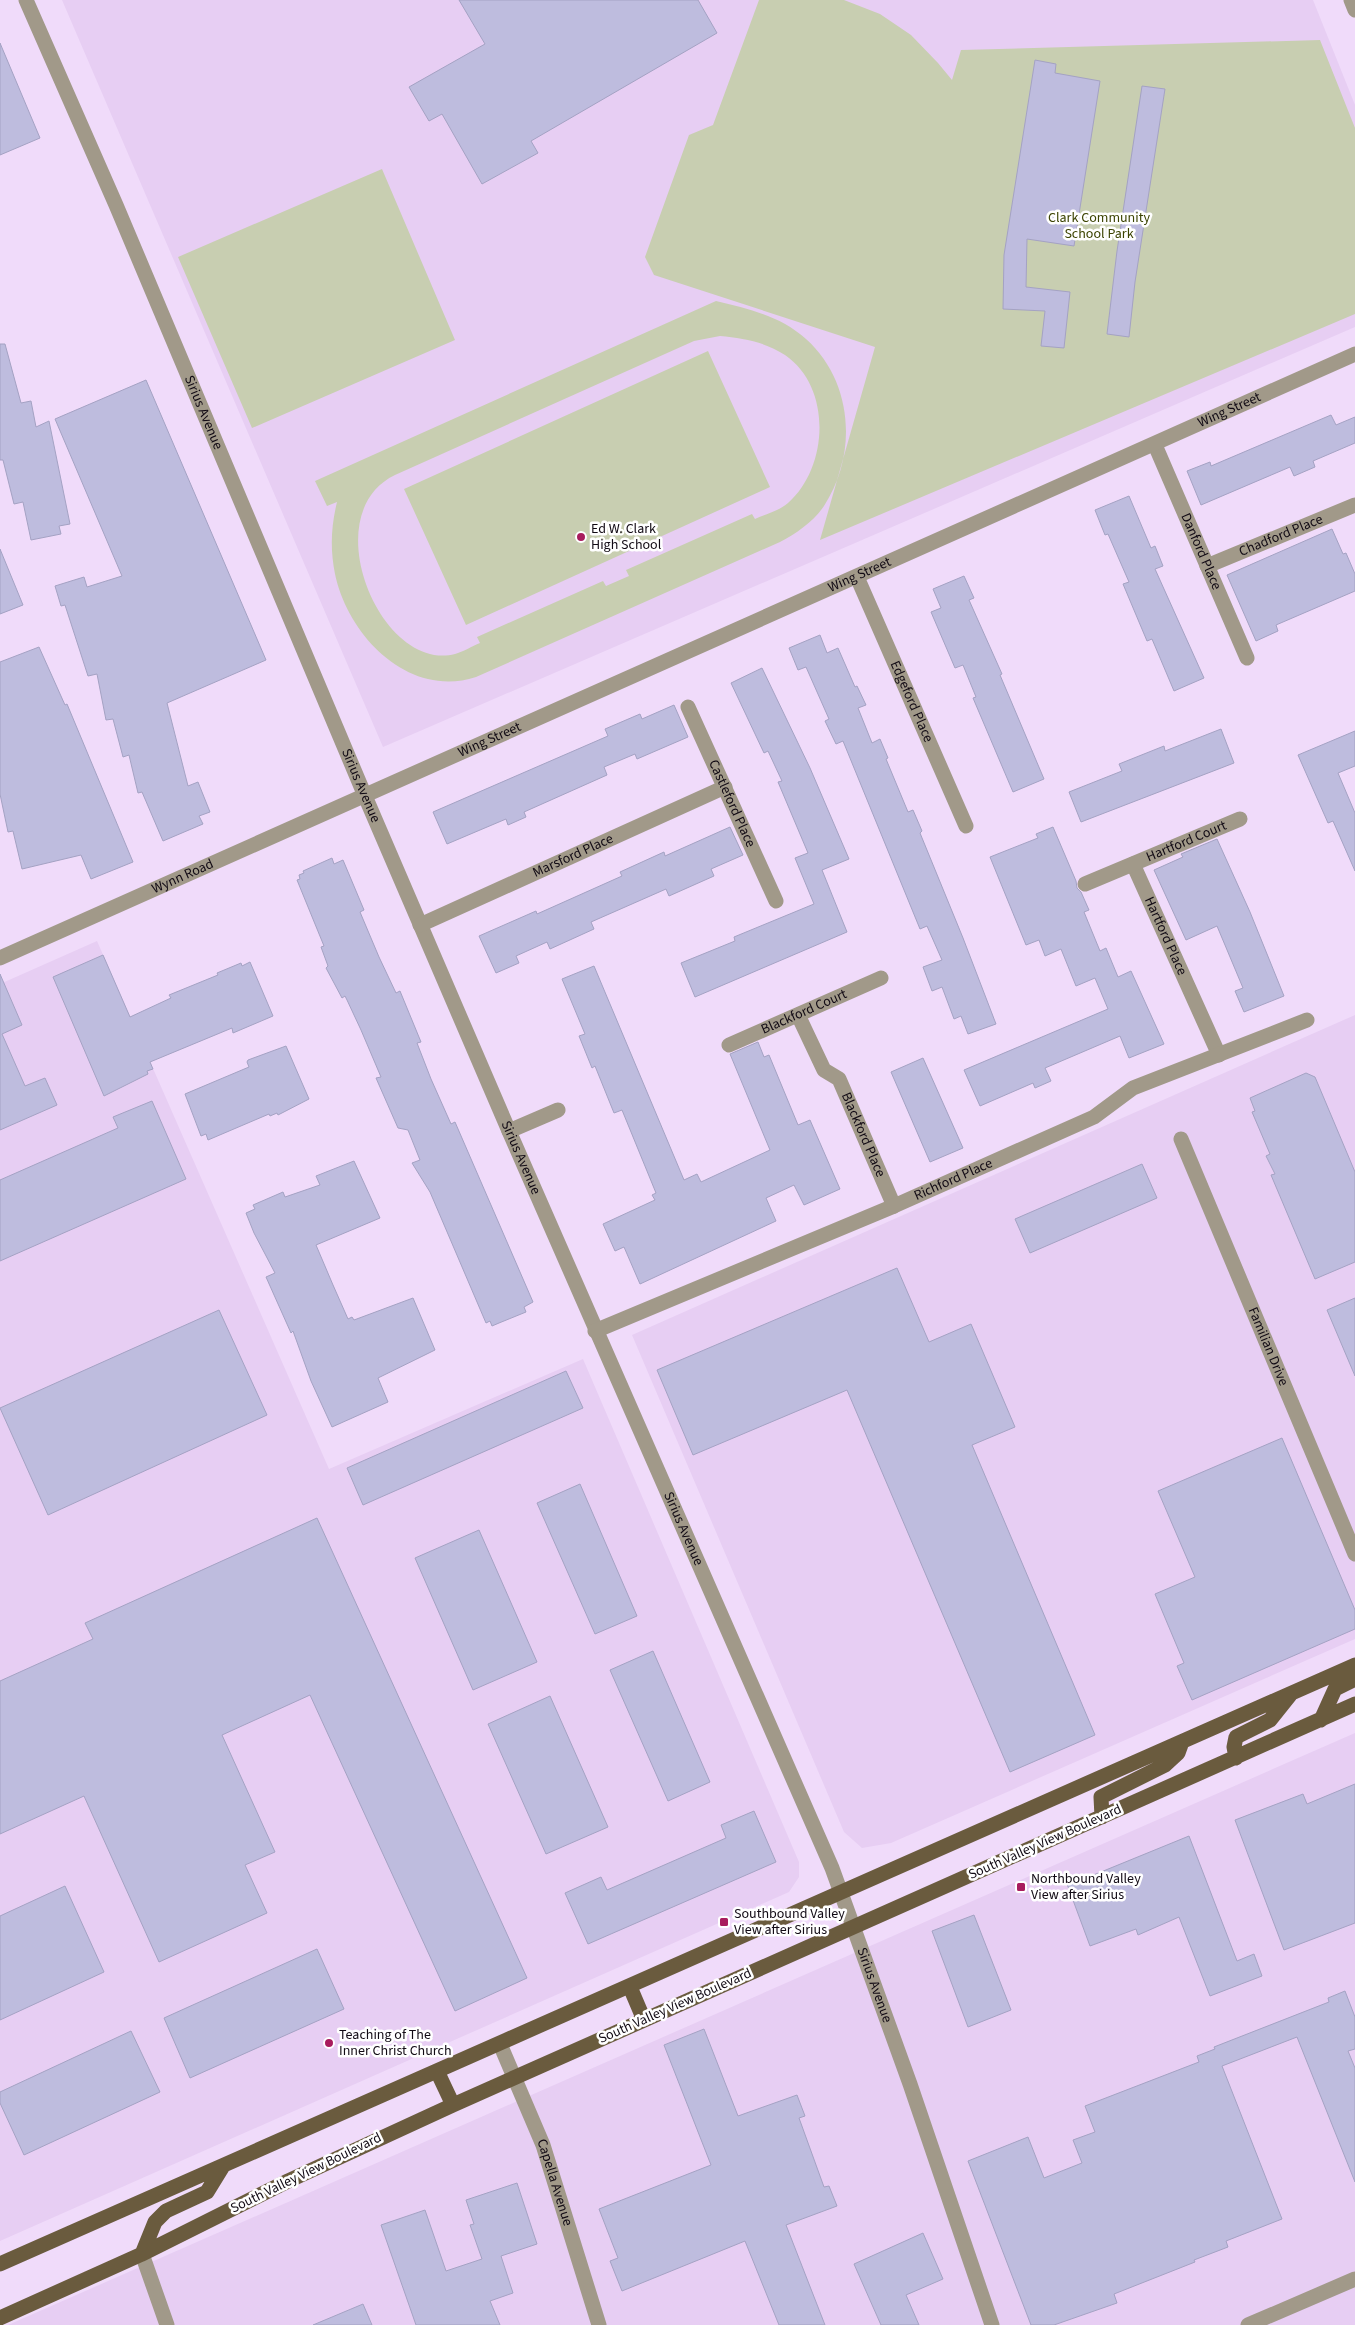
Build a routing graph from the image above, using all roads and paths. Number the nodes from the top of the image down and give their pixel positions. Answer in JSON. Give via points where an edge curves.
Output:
{"nodes":[{"id":1,"x":26,"y":0,"type":"edge"},
{"id":2,"x":1351,"y":0,"type":"edge"},
{"id":3,"x":1355,"y":10,"type":"edge"},
{"id":4,"x":1355,"y":354,"type":"edge"},
{"id":5,"x":1155,"y":445,"type":"junction"},
{"id":6,"x":1355,"y":504,"type":"edge"},
{"id":7,"x":1207,"y":566,"type":"junction"},
{"id":8,"x":857,"y":577,"type":"junction"},
{"id":9,"x":1247,"y":658,"type":"dead end"},
{"id":10,"x":688,"y":707,"type":"dead end"},
{"id":11,"x":725,"y":787,"type":"junction"},
{"id":12,"x":365,"y":796,"type":"junction"},
{"id":13,"x":1240,"y":819,"type":"dead end"},
{"id":14,"x":966,"y":826,"type":"dead end"},
{"id":15,"x":1133,"y":864,"type":"junction"},
{"id":16,"x":1085,"y":884,"type":"dead end"},
{"id":17,"x":776,"y":901,"type":"dead end"},
{"id":18,"x":420,"y":925,"type":"junction"},
{"id":19,"x":0,"y":958,"type":"edge"},
{"id":20,"x":881,"y":978,"type":"dead end"},
{"id":21,"x":798,"y":1014,"type":"junction"},
{"id":22,"x":1307,"y":1020,"type":"dead end"},
{"id":23,"x":728,"y":1045,"type":"dead end"},
{"id":24,"x":1219,"y":1055,"type":"junction"},
{"id":25,"x":558,"y":1110,"type":"dead end"},
{"id":26,"x":509,"y":1131,"type":"junction"},
{"id":27,"x":1181,"y":1139,"type":"dead end"},
{"id":28,"x":894,"y":1206,"type":"junction"},
{"id":29,"x":595,"y":1331,"type":"junction"},
{"id":30,"x":1355,"y":1554,"type":"edge"},
{"id":31,"x":1355,"y":1666,"type":"edge"},
{"id":32,"x":1355,"y":1679,"type":"edge"},
{"id":33,"x":1291,"y":1694,"type":"junction"},
{"id":34,"x":1355,"y":1704,"type":"edge"},
{"id":35,"x":1320,"y":1720,"type":"junction"},
{"id":36,"x":1182,"y":1742,"type":"junction"},
{"id":37,"x":1236,"y":1758,"type":"junction"},
{"id":38,"x":1102,"y":1817,"type":"junction"},
{"id":39,"x":842,"y":1892,"type":"junction"},
{"id":40,"x":852,"y":1928,"type":"junction"},
{"id":41,"x":630,"y":1987,"type":"junction"},
{"id":42,"x":644,"y":2020,"type":"junction"},
{"id":43,"x":500,"y":2044,"type":"junction"},
{"id":44,"x":437,"y":2071,"type":"junction"},
{"id":45,"x":514,"y":2078,"type":"junction"},
{"id":46,"x":453,"y":2105,"type":"junction"},
{"id":47,"x":223,"y":2166,"type":"junction"},
{"id":48,"x":142,"y":2254,"type":"junction"},
{"id":49,"x":0,"y":2264,"type":"edge"},
{"id":50,"x":1355,"y":2279,"type":"edge"},
{"id":51,"x":0,"y":2318,"type":"edge"},
{"id":52,"x":166,"y":2325,"type":"edge"},
{"id":53,"x":599,"y":2325,"type":"edge"},
{"id":54,"x":992,"y":2325,"type":"edge"},
{"id":55,"x":1248,"y":2325,"type":"edge"}],
"edges":[{"from":1,"to":12,"type":"street","name":"Sirius Avenue"},
{"from":2,"to":3,"type":"street"},
{"from":4,"to":5,"type":"street","name":"Wing Street"},
{"from":5,"to":7,"type":"street","name":"Danford Place"},
{"from":5,"to":8,"type":"street","name":"Wing Street"},
{"from":6,"to":7,"type":"street","name":"Chadford Place"},
{"from":7,"to":9,"type":"street","name":"Danford Place"},
{"from":8,"to":12,"type":"street","name":"Wing Street"},
{"from":8,"to":14,"type":"street","name":"Edgeford Place"},
{"from":10,"to":11,"type":"street","name":"Castleford Place"},
{"from":11,"to":17,"type":"street","name":"Castleford Place"},
{"from":11,"to":18,"type":"street","name":"Marsford Place"},
{"from":12,"to":18,"type":"street","name":"Sirius Avenue"},
{"from":12,"to":19,"type":"street","name":"Wynn Road"},
{"from":13,"to":15,"type":"street","name":"Hartford Court"},
{"from":15,"to":16,"type":"street"},
{"from":15,"to":24,"type":"street","name":"Hartford Place"},
{"from":18,"to":26,"type":"street","name":"Sirius Avenue"},
{"from":20,"to":21,"type":"street","name":"Blackford Court"},
{"from":21,"to":23,"type":"street","name":"Blackford Court"},
{"from":21,"to":28,"type":"street","name":"Blackford Place","via":[[824,1070],[838,1079]]},
{"from":22,"to":24,"type":"street","name":"Richford Place"},
{"from":24,"to":28,"type":"street","name":"Richford Place","via":[[1133,1088],[1094,1117]]},
{"from":25,"to":26,"type":"street"},
{"from":26,"to":29,"type":"street","name":"Sirius Avenue"},
{"from":27,"to":30,"type":"street","name":"Familian Drive"},
{"from":28,"to":29,"type":"street","name":"Richford Place"},
{"from":29,"to":39,"type":"street","name":"Sirius Avenue"},
{"from":31,"to":33,"type":"main road"},
{"from":32,"to":35,"type":"main road","via":[[1335,1689]]},
{"from":33,"to":36,"type":"main road"},
{"from":33,"to":37,"type":"main road","via":[[1270,1720],[1236,1737]]},
{"from":34,"to":35,"type":"main road","name":"South Valley View Boulevard"},
{"from":35,"to":37,"type":"main road","name":"South Valley View Boulevard"},
{"from":36,"to":38,"type":"main road","via":[[1178,1753],[1165,1765],[1101,1797]]},
{"from":36,"to":39,"type":"main road"},
{"from":37,"to":38,"type":"main road","name":"South Valley View Boulevard"},
{"from":38,"to":40,"type":"main road","name":"South Valley View Boulevard"},
{"from":39,"to":40,"type":"street","name":"Sirius Avenue"},
{"from":39,"to":41,"type":"main road"},
{"from":40,"to":42,"type":"main road","name":"South Valley View Boulevard"},
{"from":40,"to":54,"type":"street","name":"Sirius Avenue","via":[[910,2084]]},
{"from":41,"to":42,"type":"main road"},
{"from":41,"to":43,"type":"main road"},
{"from":42,"to":45,"type":"main road","name":"South Valley View Boulevard"},
{"from":43,"to":44,"type":"main road"},
{"from":43,"to":45,"type":"street","name":"Capella Avenue"},
{"from":44,"to":46,"type":"main road"},
{"from":44,"to":47,"type":"main road"},
{"from":45,"to":46,"type":"main road","name":"South Valley View Boulevard"},
{"from":45,"to":53,"type":"street","name":"Capella Avenue","via":[[543,2146]]},
{"from":46,"to":48,"type":"main road","name":"South Valley View Boulevard","via":[[296,2177]]},
{"from":47,"to":48,"type":"main road","via":[[207,2192],[166,2211],[155,2222]]},
{"from":47,"to":49,"type":"main road"},
{"from":48,"to":51,"type":"main road","name":"South Valley View Boulevard"},
{"from":48,"to":52,"type":"street"},
{"from":50,"to":55,"type":"street"}]}
